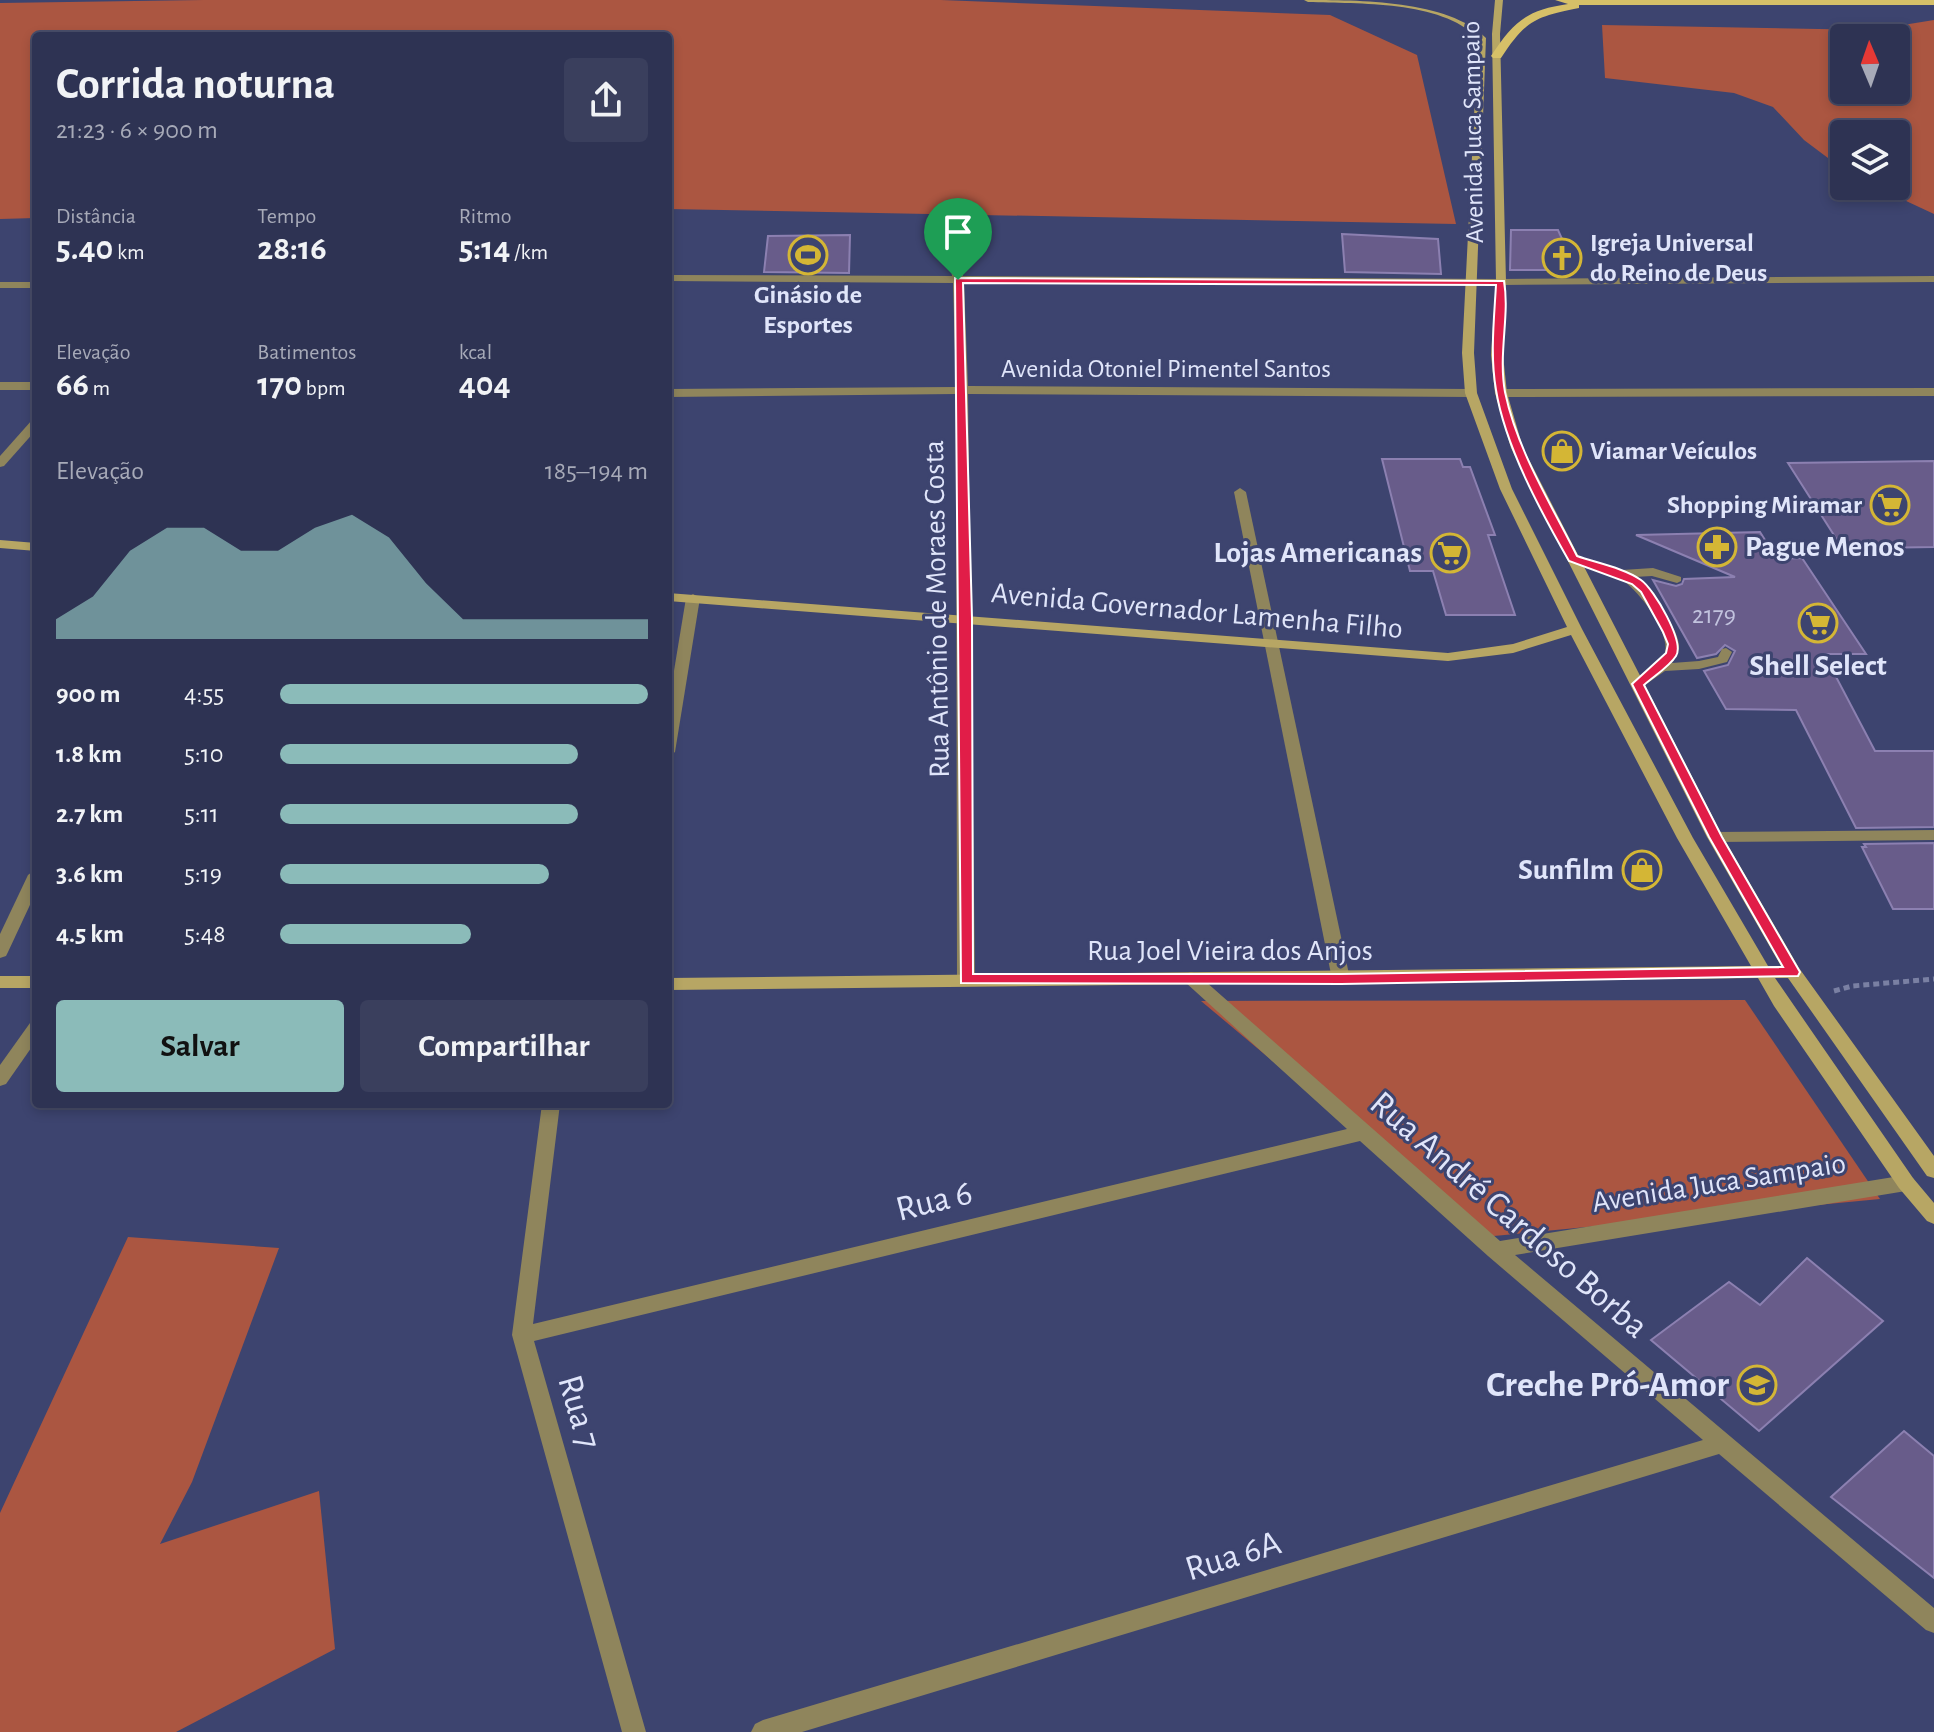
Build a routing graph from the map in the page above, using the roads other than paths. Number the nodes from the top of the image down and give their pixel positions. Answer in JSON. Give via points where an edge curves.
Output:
{"nodes":[{"id":1,"x":1308,"y":0,"type":"edge"},
{"id":2,"x":1499,"y":0,"type":"edge"},
{"id":3,"x":1560,"y":0,"type":"edge"},
{"id":4,"x":1934,"y":2,"type":"edge"},
{"id":5,"x":1598,"y":3,"type":"junction"},
{"id":6,"x":1497,"y":56,"type":"junction"},
{"id":7,"x":952,"y":239,"type":"dead end"},
{"id":8,"x":672,"y":278,"type":"edge"},
{"id":9,"x":1934,"y":279,"type":"edge"},
{"id":10,"x":958,"y":280,"type":"junction"},
{"id":11,"x":1472,"y":282,"type":"junction"},
{"id":12,"x":1501,"y":282,"type":"junction"},
{"id":13,"x":0,"y":285,"type":"edge"},
{"id":14,"x":32,"y":285,"type":"edge"},
{"id":15,"x":0,"y":386,"type":"edge"},
{"id":16,"x":32,"y":386,"type":"edge"},
{"id":17,"x":962,"y":390,"type":"junction"},
{"id":18,"x":1934,"y":392,"type":"edge"},
{"id":19,"x":672,"y":393,"type":"edge"},
{"id":20,"x":1471,"y":393,"type":"junction"},
{"id":21,"x":1501,"y":393,"type":"junction"},
{"id":22,"x":32,"y":427,"type":"edge"},
{"id":23,"x":0,"y":463,"type":"edge"},
{"id":24,"x":1240,"y":492,"type":"dead end"},
{"id":25,"x":0,"y":544,"type":"edge"},
{"id":26,"x":32,"y":547,"type":"edge"},
{"id":27,"x":1573,"y":559,"type":"junction"},
{"id":28,"x":1621,"y":574,"type":"junction"},
{"id":29,"x":1677,"y":579,"type":"dead end"},
{"id":30,"x":672,"y":597,"type":"edge"},
{"id":31,"x":693,"y":598,"type":"junction"},
{"id":32,"x":966,"y":618,"type":"junction"},
{"id":33,"x":1575,"y":629,"type":"junction"},
{"id":34,"x":1271,"y":643,"type":"junction"},
{"id":35,"x":1726,"y":652,"type":"dead end"},
{"id":36,"x":1659,"y":667,"type":"junction"},
{"id":37,"x":1638,"y":684,"type":"junction"},
{"id":38,"x":672,"y":727,"type":"edge"},
{"id":39,"x":1934,"y":835,"type":"edge"},
{"id":40,"x":1715,"y":837,"type":"junction"},
{"id":41,"x":32,"y":884,"type":"edge"},
{"id":42,"x":0,"y":952,"type":"edge"},
{"id":43,"x":1793,"y":972,"type":"junction"},
{"id":44,"x":1763,"y":974,"type":"junction"},
{"id":45,"x":1191,"y":978,"type":"junction"},
{"id":46,"x":966,"y":979,"type":"junction"},
{"id":47,"x":1341,"y":979,"type":"junction"},
{"id":48,"x":0,"y":982,"type":"edge"},
{"id":49,"x":32,"y":982,"type":"edge"},
{"id":50,"x":672,"y":984,"type":"edge"},
{"id":51,"x":32,"y":1034,"type":"edge"},
{"id":52,"x":0,"y":1079,"type":"edge"},
{"id":53,"x":550,"y":1108,"type":"edge"},
{"id":54,"x":1361,"y":1133,"type":"junction"},
{"id":55,"x":1934,"y":1171,"type":"edge"},
{"id":56,"x":1906,"y":1183,"type":"junction"},
{"id":57,"x":1934,"y":1216,"type":"edge"},
{"id":58,"x":1495,"y":1250,"type":"junction"},
{"id":59,"x":522,"y":1335,"type":"junction"},
{"id":60,"x":1722,"y":1444,"type":"junction"},
{"id":61,"x":1934,"y":1622,"type":"edge"},
{"id":62,"x":634,"y":1732,"type":"edge"},
{"id":63,"x":763,"y":1732,"type":"edge"}],
"edges":[{"from":1,"to":11,"type":"main road","name":"Avenida Juca Sampaio","via":[[1420,8],[1453,17],[1479,32]]},
{"from":2,"to":6,"type":"main road","name":"Avenida Juca Sampaio"},
{"from":3,"to":5,"type":"main road"},
{"from":4,"to":5,"type":"main road"},
{"from":5,"to":6,"type":"main road","via":[[1529,16],[1517,23]]},
{"from":6,"to":12,"type":"main road","name":"Avenida Juca Sampaio"},
{"from":7,"to":10,"type":"street","name":"Rua Antônio de Moraes Costa"},
{"from":8,"to":10,"type":"street"},
{"from":9,"to":12,"type":"street"},
{"from":10,"to":11,"type":"street"},
{"from":10,"to":17,"type":"street","name":"Rua Antônio de Moraes Costa"},
{"from":11,"to":12,"type":"street"},
{"from":11,"to":20,"type":"main road","name":"Avenida Juca Sampaio"},
{"from":12,"to":21,"type":"main road","name":"Avenida Juca Sampaio"},
{"from":13,"to":14,"type":"street"},
{"from":15,"to":16,"type":"street"},
{"from":17,"to":19,"type":"street","name":"Avenida Otoniel Pimentel Santos"},
{"from":17,"to":20,"type":"street","name":"Avenida Otoniel Pimentel Santos"},
{"from":17,"to":32,"type":"street","name":"Rua Antônio de Moraes Costa"},
{"from":18,"to":21,"type":"street"},
{"from":20,"to":33,"type":"main road","name":"Avenida Juca Sampaio","via":[[1506,489]]},
{"from":21,"to":27,"type":"main road","name":"Avenida Juca Sampaio","via":[[1522,459]]},
{"from":22,"to":23,"type":"street"},
{"from":24,"to":34,"type":"street"},
{"from":25,"to":26,"type":"main road"},
{"from":27,"to":28,"type":"lane"},
{"from":27,"to":37,"type":"main road","name":"Avenida Juca Sampaio"},
{"from":28,"to":29,"type":"lane","via":[[1653,572]]},
{"from":28,"to":36,"type":"lane","via":[[1646,590],[1674,644]]},
{"from":30,"to":31,"type":"main road","name":"Avenida Governador Lamenha Filho"},
{"from":31,"to":32,"type":"main road","name":"Avenida Governador Lamenha Filho"},
{"from":31,"to":38,"type":"street"},
{"from":32,"to":34,"type":"main road","name":"Avenida Governador Lamenha Filho"},
{"from":32,"to":46,"type":"street","name":"Rua Antônio de Moraes Costa"},
{"from":33,"to":34,"type":"main road","name":"Avenida Governador Lamenha Filho","via":[[1533,646],[1448,657]]},
{"from":33,"to":44,"type":"main road","name":"Avenida Juca Sampaio"},
{"from":34,"to":47,"type":"street"},
{"from":35,"to":36,"type":"lane","via":[[1723,659],[1699,665]]},
{"from":36,"to":37,"type":"lane"},
{"from":37,"to":40,"type":"main road","name":"Avenida Juca Sampaio"},
{"from":39,"to":40,"type":"street"},
{"from":40,"to":43,"type":"main road","name":"Avenida Juca Sampaio"},
{"from":41,"to":42,"type":"street"},
{"from":43,"to":44,"type":"main road","name":"Rua Joel Vieira dos Anjos"},
{"from":43,"to":55,"type":"main road","name":"Avenida Juca Sampaio"},
{"from":44,"to":47,"type":"main road","name":"Rua Joel Vieira dos Anjos"},
{"from":44,"to":56,"type":"main road","name":"Avenida Juca Sampaio"},
{"from":45,"to":46,"type":"main road","name":"Rua Joel Vieira dos Anjos"},
{"from":45,"to":47,"type":"main road","name":"Rua Joel Vieira dos Anjos"},
{"from":45,"to":54,"type":"street","name":"Rua André Cardoso Borba"},
{"from":46,"to":50,"type":"main road","name":"Rua Joel Vieira dos Anjos"},
{"from":48,"to":49,"type":"main road"},
{"from":51,"to":52,"type":"street"},
{"from":53,"to":59,"type":"street","name":"Rua 7"},
{"from":54,"to":58,"type":"street","name":"Rua André Cardoso Borba"},
{"from":54,"to":59,"type":"street","name":"Rua 6"},
{"from":56,"to":57,"type":"main road","name":"Avenida Juca Sampaio"},
{"from":56,"to":58,"type":"street","name":"Avenida Juca Sampaio"},
{"from":58,"to":60,"type":"street","name":"Rua André Cardoso Borba"},
{"from":59,"to":62,"type":"street","name":"Rua 7"},
{"from":60,"to":61,"type":"street","name":"Rua André Cardoso Borba"},
{"from":60,"to":63,"type":"street","name":"Rua 6A"}]}
